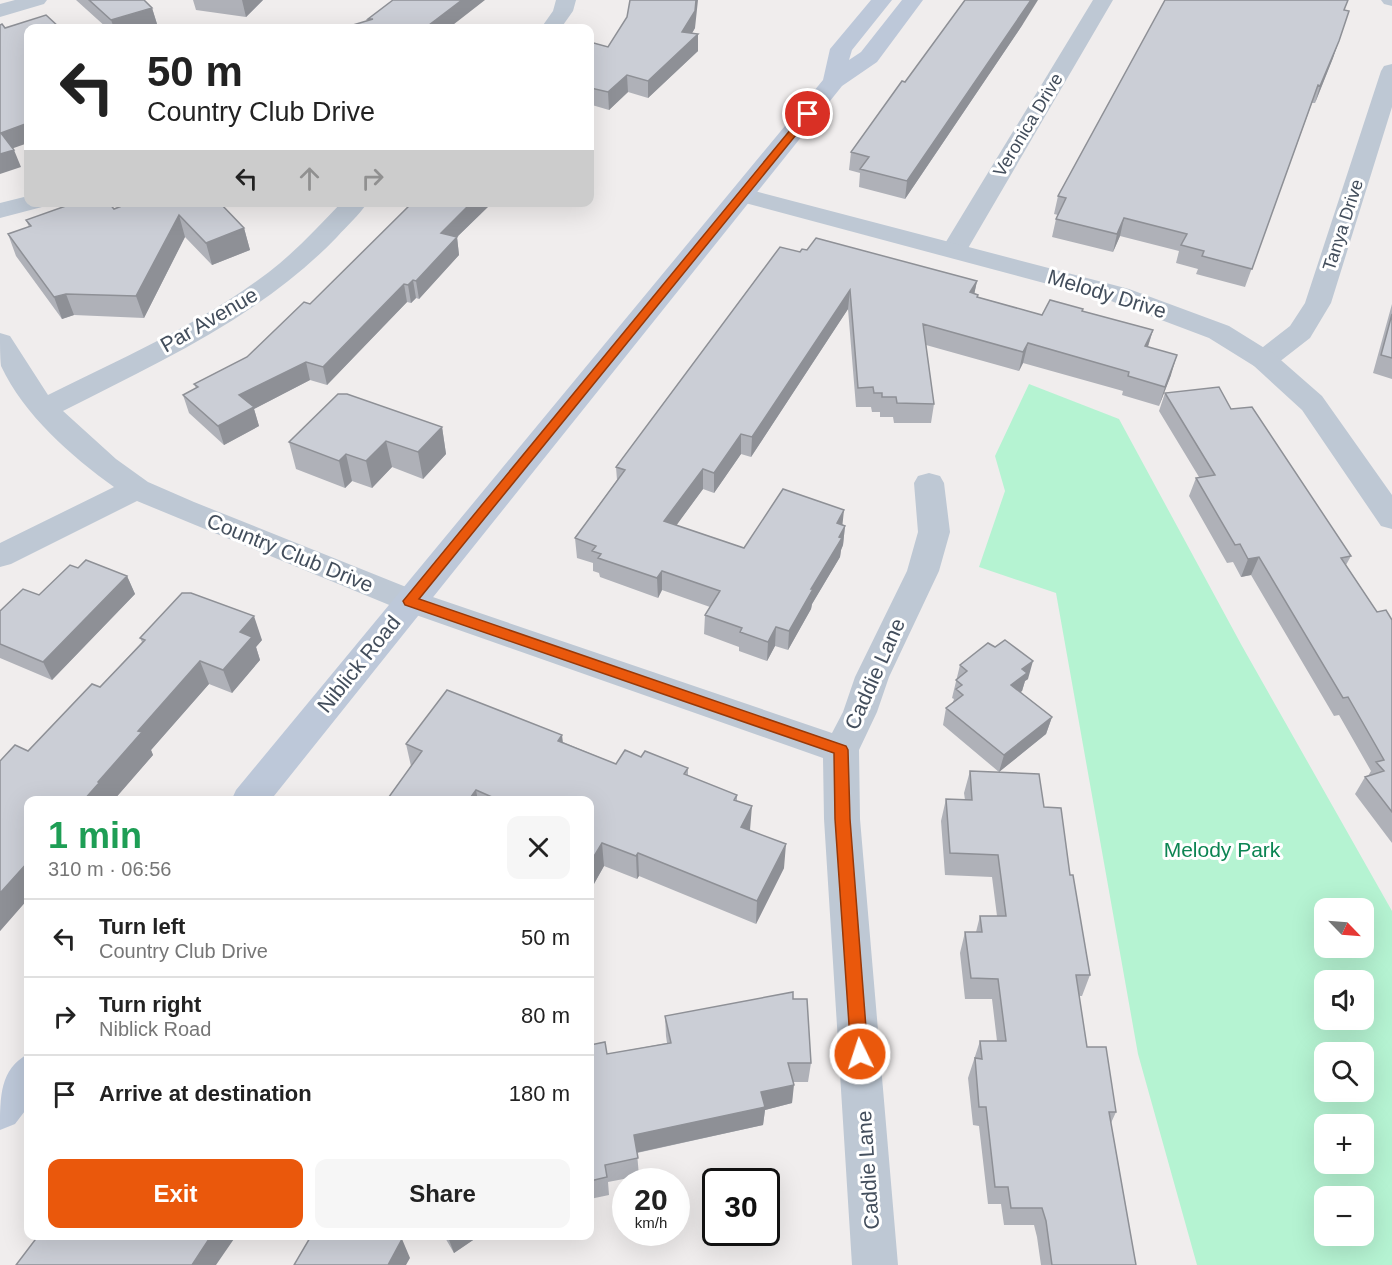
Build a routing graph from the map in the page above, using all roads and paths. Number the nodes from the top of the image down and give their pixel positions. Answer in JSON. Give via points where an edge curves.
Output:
{"nodes":[{"id":1,"x":37,"y":0,"type":"edge"},
{"id":2,"x":566,"y":0,"type":"edge"},
{"id":3,"x":882,"y":0,"type":"edge"},
{"id":4,"x":913,"y":0,"type":"edge"},
{"id":5,"x":1103,"y":0,"type":"edge"},
{"id":6,"x":0,"y":11,"type":"edge"},
{"id":7,"x":554,"y":24,"type":"edge"},
{"id":8,"x":1392,"y":70,"type":"edge"},
{"id":9,"x":834,"y":81,"type":"junction"},
{"id":10,"x":743,"y":195,"type":"junction"},
{"id":11,"x":24,"y":204,"type":"edge"},
{"id":12,"x":351,"y":207,"type":"edge"},
{"id":13,"x":0,"y":211,"type":"edge"},
{"id":14,"x":954,"y":250,"type":"junction"},
{"id":15,"x":0,"y":342,"type":"edge"},
{"id":16,"x":1264,"y":360,"type":"junction"},
{"id":17,"x":43,"y":409,"type":"junction"},
{"id":18,"x":929,"y":483,"type":"dead end"},
{"id":19,"x":137,"y":489,"type":"junction"},
{"id":20,"x":1392,"y":518,"type":"edge"},
{"id":21,"x":0,"y":556,"type":"edge"},
{"id":22,"x":410,"y":601,"type":"junction"},
{"id":23,"x":841,"y":750,"type":"junction"},
{"id":24,"x":253,"y":796,"type":"edge"},
{"id":25,"x":24,"y":1079,"type":"edge"},
{"id":26,"x":0,"y":1110,"type":"edge"},
{"id":27,"x":875,"y":1265,"type":"edge"}],
"edges":[{"from":1,"to":6,"type":"street"},
{"from":2,"to":7,"type":"street"},
{"from":3,"to":9,"type":"main road","name":"Niblick Road","via":[[841,50]]},
{"from":4,"to":9,"type":"main road","name":"Niblick Road","via":[[869,57]]},
{"from":5,"to":14,"type":"street","name":"Veronica Drive"},
{"from":8,"to":16,"type":"street","name":"Tanya Drive","via":[[1318,303],[1300,332]]},
{"from":9,"to":10,"type":"main road","name":"Niblick Road"},
{"from":10,"to":14,"type":"street","name":"Melody Drive"},
{"from":10,"to":22,"type":"main road","name":"Niblick Road"},
{"from":11,"to":13,"type":"street"},
{"from":12,"to":17,"type":"street","name":"Par Avenue","via":[[267,286],[197,330]]},
{"from":14,"to":16,"type":"street","name":"Melody Drive","via":[[1142,303],[1219,332]]},
{"from":15,"to":17,"type":"street","name":"Country Club Drive"},
{"from":16,"to":20,"type":"street","name":"Melody Drive","via":[[1312,403]]},
{"from":17,"to":19,"type":"street","name":"Country Club Drive","via":[[105,466]]},
{"from":18,"to":23,"type":"street","name":"Caddie Lane","via":[[934,532],[923,571]]},
{"from":19,"to":21,"type":"street"},
{"from":19,"to":22,"type":"street","name":"Country Club Drive"},
{"from":22,"to":23,"type":"street","name":"Country Club Drive"},
{"from":22,"to":24,"type":"main road","name":"Niblick Road"},
{"from":23,"to":27,"type":"street","name":"Caddie Lane","via":[[843,831]]},
{"from":25,"to":26,"type":"main road"}]}
